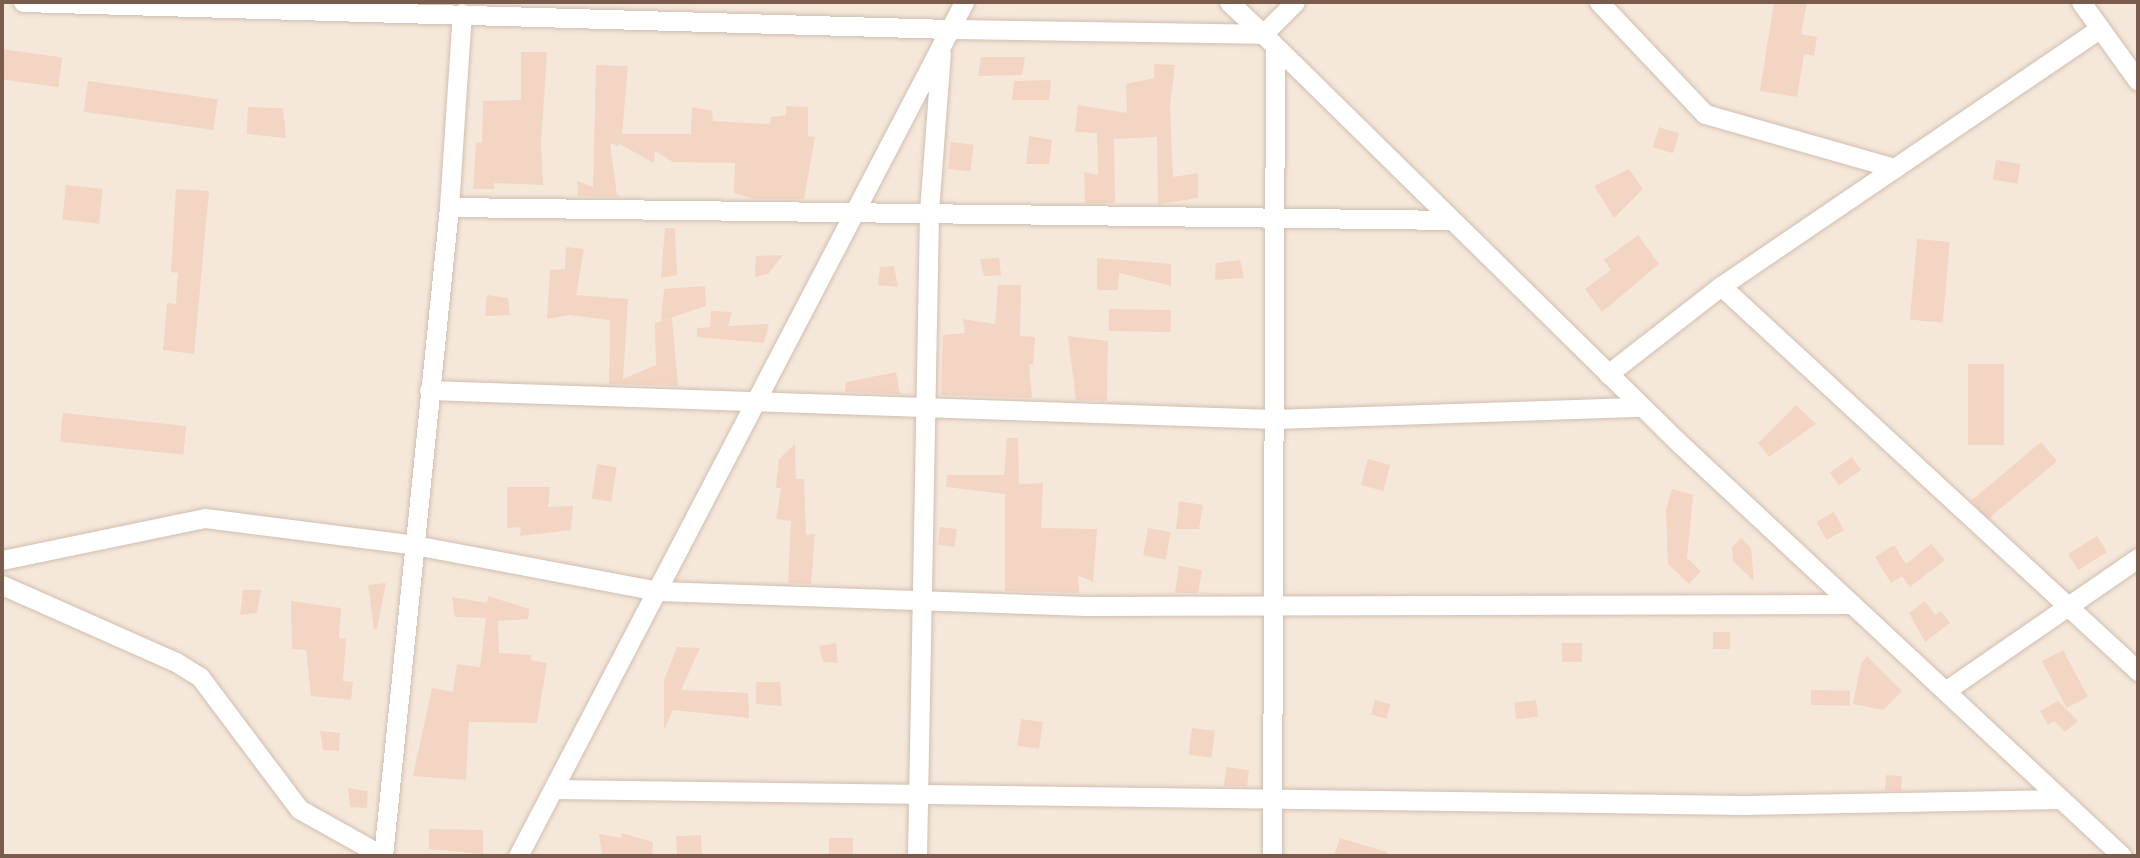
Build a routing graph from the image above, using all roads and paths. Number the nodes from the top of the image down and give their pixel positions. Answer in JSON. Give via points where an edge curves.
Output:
{"nodes":[{"id":1,"x":23,"y":2,"type":"edge"},
{"id":2,"x":964,"y":2,"type":"edge"},
{"id":3,"x":1229,"y":2,"type":"edge"},
{"id":4,"x":1295,"y":2,"type":"edge"},
{"id":5,"x":1599,"y":2,"type":"edge"},
{"id":6,"x":2081,"y":2,"type":"edge"},
{"id":7,"x":99,"y":3,"type":"edge"},
{"id":8,"x":322,"y":6,"type":"edge"},
{"id":9,"x":730,"y":10,"type":"edge"},
{"id":10,"x":462,"y":13,"type":"junction"},
{"id":11,"x":2100,"y":28,"type":"junction"},
{"id":12,"x":946,"y":36,"type":"junction"},
{"id":13,"x":1269,"y":41,"type":"junction"},
{"id":14,"x":2138,"y":81,"type":"edge"},
{"id":15,"x":1894,"y":168,"type":"junction"},
{"id":16,"x":449,"y":207,"type":"junction"},
{"id":17,"x":929,"y":211,"type":"junction"},
{"id":18,"x":853,"y":213,"type":"junction"},
{"id":19,"x":1274,"y":217,"type":"junction"},
{"id":20,"x":1451,"y":220,"type":"junction"},
{"id":21,"x":1721,"y":286,"type":"junction"},
{"id":22,"x":1608,"y":374,"type":"junction"},
{"id":23,"x":429,"y":390,"type":"junction"},
{"id":24,"x":755,"y":401,"type":"junction"},
{"id":25,"x":1642,"y":407,"type":"junction"},
{"id":26,"x":925,"y":411,"type":"junction"},
{"id":27,"x":1274,"y":419,"type":"junction"},
{"id":28,"x":415,"y":545,"type":"junction"},
{"id":29,"x":2138,"y":558,"type":"edge"},
{"id":30,"x":2,"y":560,"type":"edge"},
{"id":31,"x":2,"y":584,"type":"edge"},
{"id":32,"x":659,"y":591,"type":"junction"},
{"id":33,"x":920,"y":602,"type":"junction"},
{"id":34,"x":1852,"y":604,"type":"junction"},
{"id":35,"x":2068,"y":606,"type":"junction"},
{"id":36,"x":1273,"y":607,"type":"junction"},
{"id":37,"x":2138,"y":671,"type":"edge"},
{"id":38,"x":1945,"y":691,"type":"junction"},
{"id":39,"x":554,"y":789,"type":"junction"},
{"id":40,"x":917,"y":794,"type":"junction"},
{"id":41,"x":1273,"y":798,"type":"junction"},
{"id":42,"x":2061,"y":799,"type":"junction"},
{"id":43,"x":383,"y":856,"type":"edge"},
{"id":44,"x":518,"y":856,"type":"edge"},
{"id":45,"x":917,"y":856,"type":"edge"},
{"id":46,"x":1272,"y":856,"type":"edge"},
{"id":47,"x":2122,"y":856,"type":"edge"}],
"edges":[{"from":1,"to":7,"type":"street"},
{"from":2,"to":12,"type":"street"},
{"from":3,"to":13,"type":"street"},
{"from":4,"to":13,"type":"street"},
{"from":5,"to":15,"type":"street","via":[[1705,114]]},
{"from":6,"to":11,"type":"street"},
{"from":7,"to":8,"type":"street"},
{"from":8,"to":10,"type":"street"},
{"from":9,"to":10,"type":"street"},
{"from":9,"to":12,"type":"street"},
{"from":10,"to":16,"type":"street"},
{"from":11,"to":14,"type":"street"},
{"from":11,"to":15,"type":"street"},
{"from":12,"to":13,"type":"street"},
{"from":12,"to":17,"type":"street"},
{"from":12,"to":18,"type":"street"},
{"from":13,"to":19,"type":"street"},
{"from":13,"to":20,"type":"street"},
{"from":15,"to":21,"type":"street"},
{"from":16,"to":18,"type":"street","via":[[761,208]]},
{"from":16,"to":23,"type":"street"},
{"from":17,"to":18,"type":"street"},
{"from":17,"to":19,"type":"street"},
{"from":17,"to":26,"type":"street"},
{"from":18,"to":24,"type":"street"},
{"from":19,"to":20,"type":"street"},
{"from":19,"to":27,"type":"street"},
{"from":20,"to":22,"type":"street"},
{"from":21,"to":22,"type":"street"},
{"from":21,"to":35,"type":"street"},
{"from":22,"to":25,"type":"street"},
{"from":23,"to":24,"type":"street"},
{"from":23,"to":28,"type":"street"},
{"from":24,"to":26,"type":"street"},
{"from":24,"to":32,"type":"street"},
{"from":25,"to":27,"type":"street"},
{"from":25,"to":34,"type":"street"},
{"from":26,"to":27,"type":"street"},
{"from":26,"to":33,"type":"street"},
{"from":27,"to":36,"type":"street"},
{"from":28,"to":30,"type":"street","via":[[205,518]]},
{"from":28,"to":32,"type":"street"},
{"from":28,"to":43,"type":"street"},
{"from":29,"to":35,"type":"street"},
{"from":31,"to":43,"type":"street","via":[[200,677],[299,809]]},
{"from":32,"to":33,"type":"street"},
{"from":32,"to":39,"type":"street"},
{"from":33,"to":36,"type":"street"},
{"from":33,"to":40,"type":"street"},
{"from":34,"to":36,"type":"street"},
{"from":34,"to":38,"type":"street"},
{"from":35,"to":37,"type":"street"},
{"from":35,"to":38,"type":"street"},
{"from":36,"to":41,"type":"street"},
{"from":38,"to":42,"type":"street"},
{"from":39,"to":40,"type":"street"},
{"from":39,"to":44,"type":"street"},
{"from":40,"to":41,"type":"street"},
{"from":40,"to":45,"type":"street"},
{"from":41,"to":42,"type":"street","via":[[1743,805]]},
{"from":41,"to":46,"type":"street"},
{"from":42,"to":47,"type":"street"}]}
